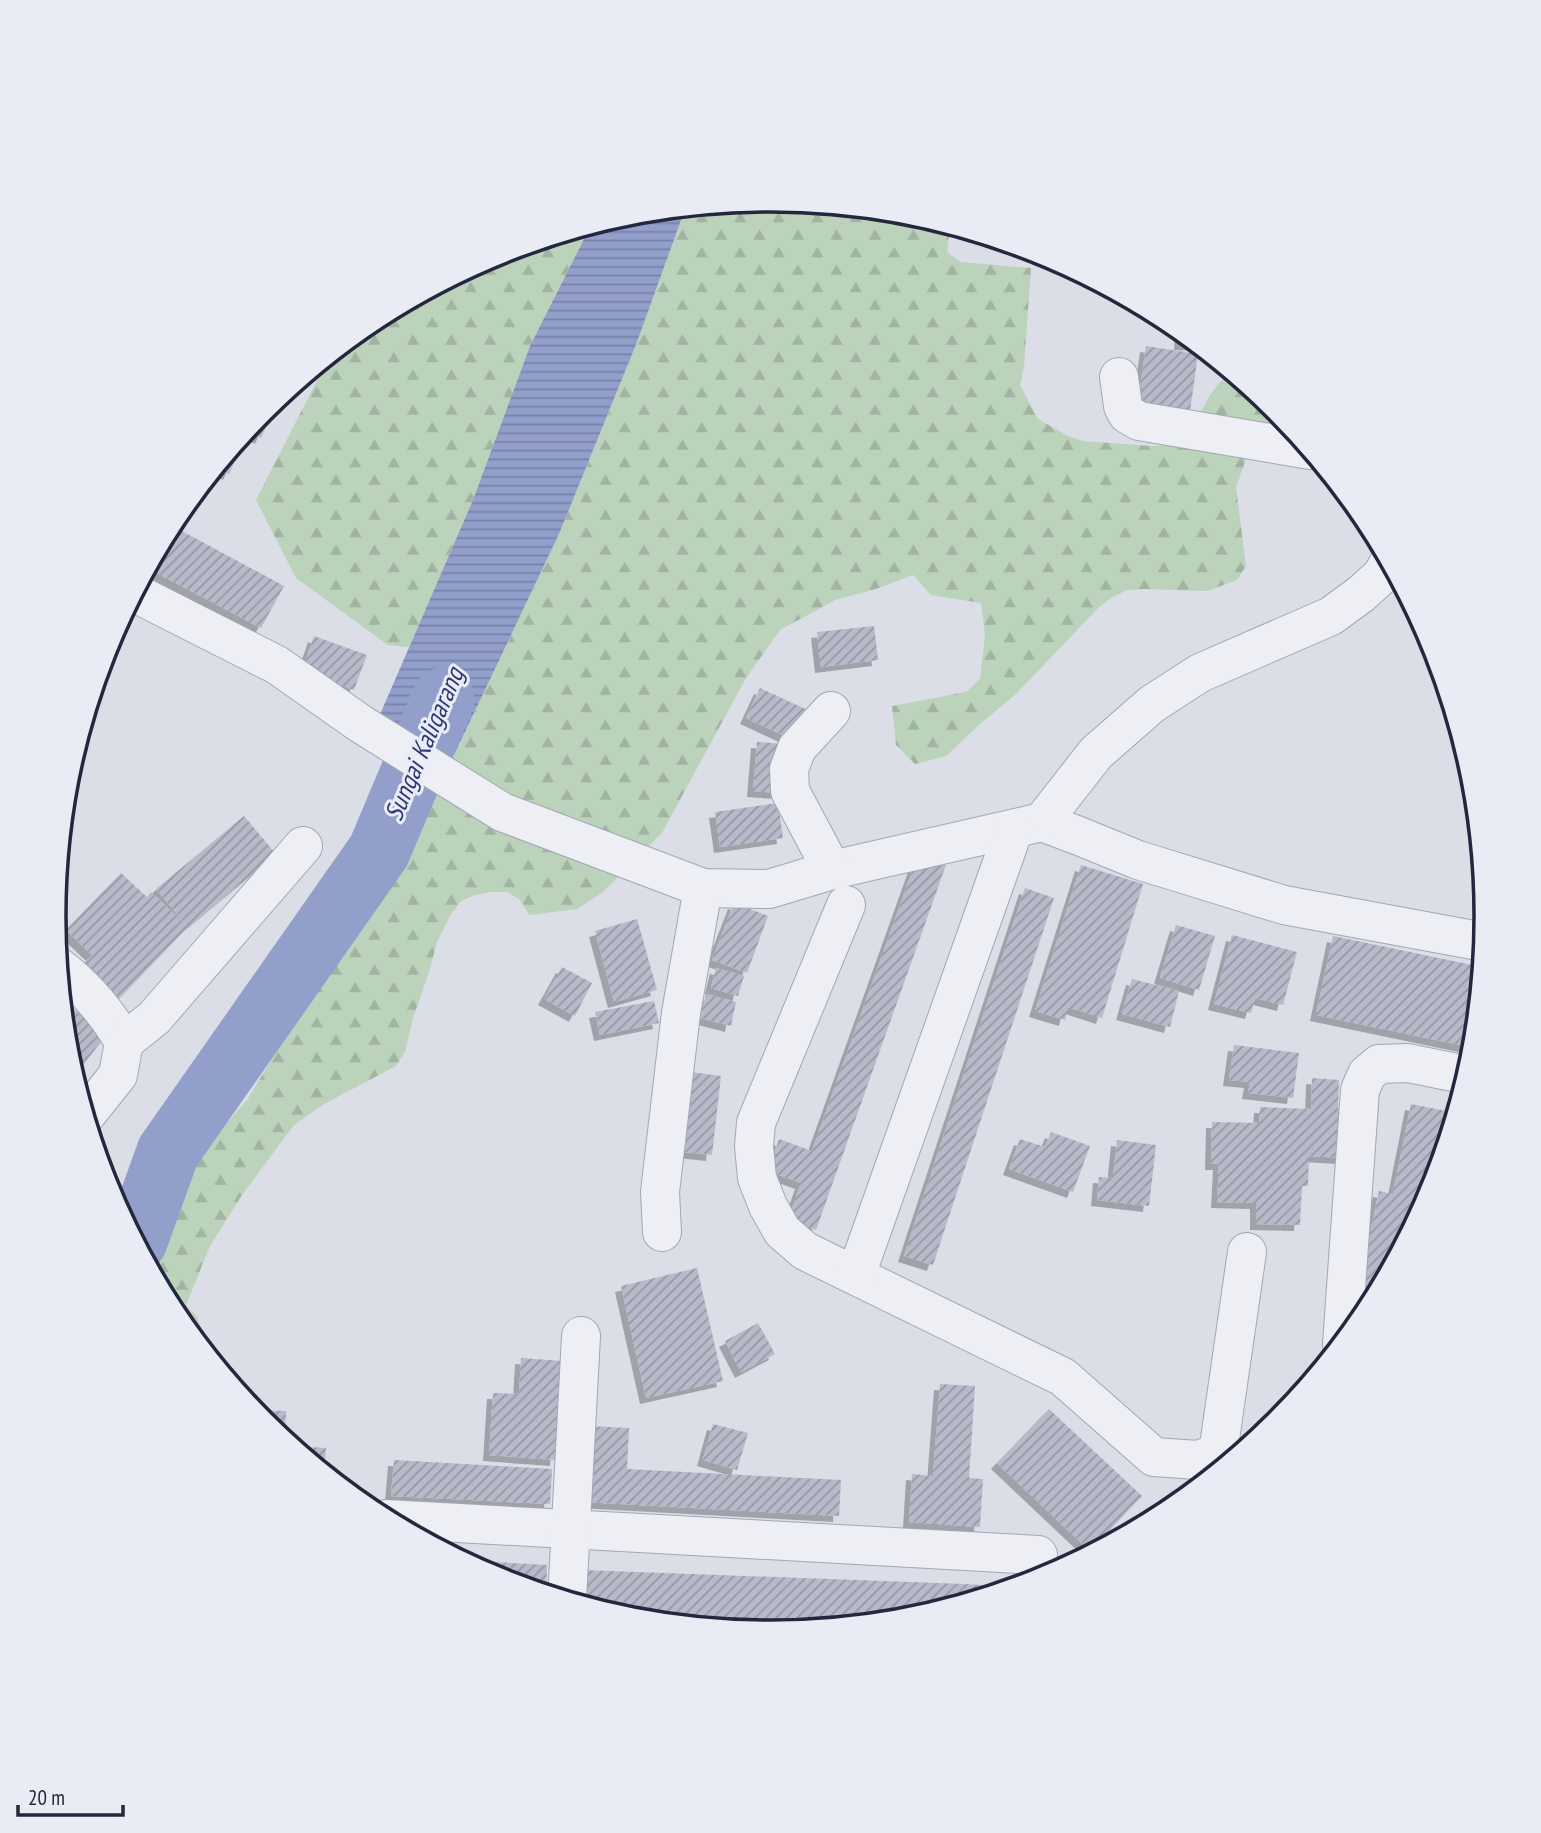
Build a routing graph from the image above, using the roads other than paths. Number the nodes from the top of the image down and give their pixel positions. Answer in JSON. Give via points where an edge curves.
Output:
{"nodes":[{"id":1,"x":1119,"y":377,"type":"dead end"},
{"id":2,"x":1296,"y":448,"type":"edge"},
{"id":3,"x":1384,"y":572,"type":"edge"},
{"id":4,"x":143,"y":597,"type":"edge"},
{"id":5,"x":831,"y":711,"type":"dead end"},
{"id":6,"x":1028,"y":826,"type":"junction"},
{"id":7,"x":303,"y":846,"type":"dead end"},
{"id":8,"x":832,"y":870,"type":"junction"},
{"id":9,"x":703,"y":888,"type":"junction"},
{"id":10,"x":846,"y":905,"type":"dead end"},
{"id":11,"x":1473,"y":940,"type":"edge"},
{"id":12,"x":69,"y":975,"type":"edge"},
{"id":13,"x":124,"y":1042,"type":"junction"},
{"id":14,"x":1457,"y":1073,"type":"edge"},
{"id":15,"x":93,"y":1107,"type":"edge"},
{"id":16,"x":662,"y":1232,"type":"dead end"},
{"id":17,"x":1247,"y":1252,"type":"dead end"},
{"id":18,"x":856,"y":1275,"type":"junction"},
{"id":19,"x":1349,"y":1318,"type":"edge"},
{"id":20,"x":582,"y":1336,"type":"dead end"},
{"id":21,"x":409,"y":1520,"type":"edge"},
{"id":22,"x":570,"y":1530,"type":"junction"},
{"id":23,"x":1038,"y":1555,"type":"dead end"},
{"id":24,"x":567,"y":1590,"type":"edge"}],
"edges":[{"from":1,"to":2,"type":"street","via":[[1123,406],[1139,421]]},
{"from":3,"to":6,"type":"street","via":[[1331,616],[1200,673],[1152,704],[1096,753]]},
{"from":4,"to":9,"type":"street","via":[[277,665],[502,812]]},
{"from":5,"to":8,"type":"street","via":[[797,748],[789,769],[790,791]]},
{"from":6,"to":8,"type":"street"},
{"from":6,"to":11,"type":"street","via":[[1284,905]]},
{"from":6,"to":18,"type":"street"},
{"from":7,"to":13,"type":"street","via":[[154,1018]]},
{"from":8,"to":9,"type":"street","via":[[769,889]]},
{"from":9,"to":16,"type":"street","via":[[681,1013],[660,1192]]},
{"from":10,"to":18,"type":"street","via":[[757,1123],[754,1146],[757,1178],[782,1231],[805,1251]]},
{"from":12,"to":13,"type":"street"},
{"from":13,"to":15,"type":"street","via":[[118,1076]]},
{"from":14,"to":19,"type":"street","via":[[1408,1063],[1380,1064],[1367,1074],[1360,1090]]},
{"from":17,"to":18,"type":"street","via":[[1219,1453],[1198,1460],[1154,1457],[1063,1377]]},
{"from":20,"to":22,"type":"street"},
{"from":21,"to":22,"type":"street"},
{"from":22,"to":23,"type":"street"},
{"from":22,"to":24,"type":"street"}]}
